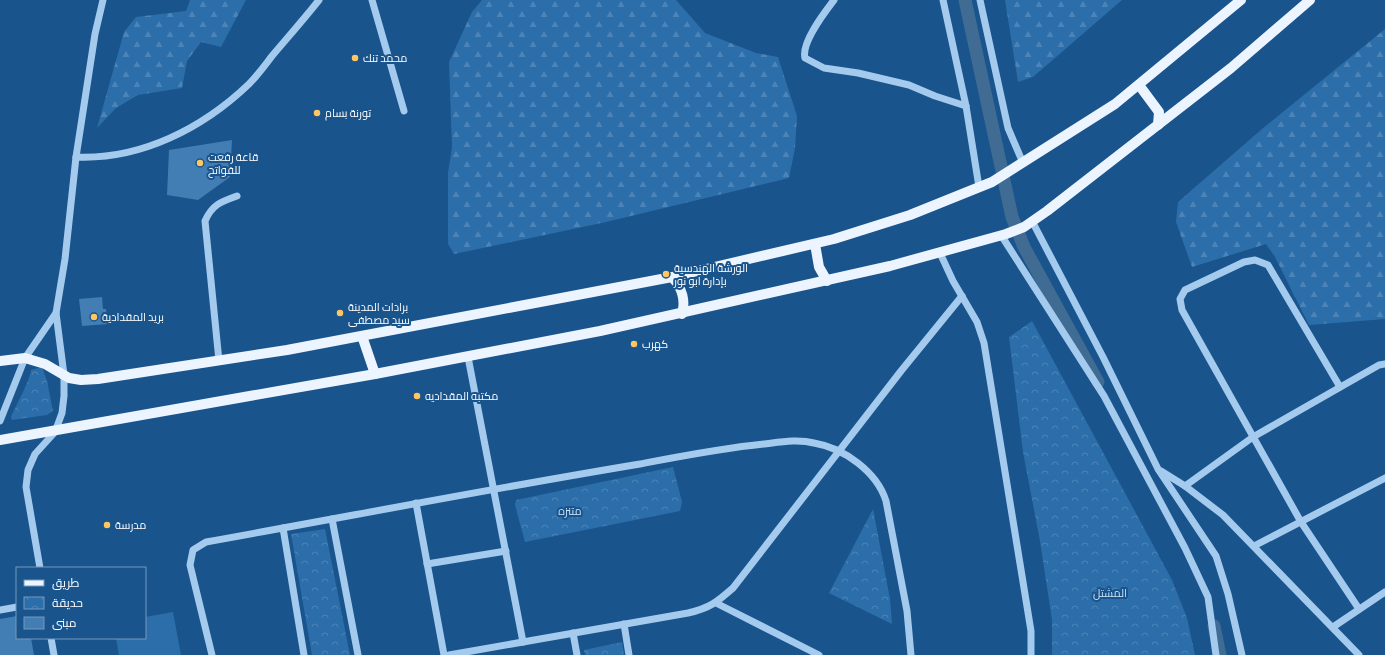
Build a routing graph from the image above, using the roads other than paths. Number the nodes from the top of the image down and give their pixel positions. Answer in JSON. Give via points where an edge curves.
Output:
{"nodes":[{"id":1,"x":103,"y":0,"type":"edge"},
{"id":2,"x":320,"y":0,"type":"edge"},
{"id":3,"x":372,"y":0,"type":"edge"},
{"id":4,"x":834,"y":0,"type":"edge"},
{"id":5,"x":943,"y":0,"type":"edge"},
{"id":6,"x":980,"y":0,"type":"edge"},
{"id":7,"x":1241,"y":0,"type":"edge"},
{"id":8,"x":1310,"y":0,"type":"edge"},
{"id":9,"x":1139,"y":85,"type":"junction"},
{"id":10,"x":966,"y":106,"type":"junction"},
{"id":11,"x":404,"y":111,"type":"dead end"},
{"id":12,"x":1158,"y":125,"type":"junction"},
{"id":13,"x":76,"y":157,"type":"junction"},
{"id":14,"x":1023,"y":163,"type":"junction"},
{"id":15,"x":979,"y":187,"type":"junction"},
{"id":16,"x":237,"y":196,"type":"dead end"},
{"id":17,"x":1028,"y":224,"type":"junction"},
{"id":18,"x":1004,"y":235,"type":"junction"},
{"id":19,"x":815,"y":244,"type":"junction"},
{"id":20,"x":940,"y":253,"type":"junction"},
{"id":21,"x":672,"y":277,"type":"junction"},
{"id":22,"x":827,"y":281,"type":"junction"},
{"id":23,"x":962,"y":296,"type":"junction"},
{"id":24,"x":56,"y":313,"type":"junction"},
{"id":25,"x":682,"y":314,"type":"junction"},
{"id":26,"x":362,"y":336,"type":"junction"},
{"id":27,"x":468,"y":356,"type":"junction"},
{"id":28,"x":25,"y":358,"type":"junction"},
{"id":29,"x":219,"y":360,"type":"junction"},
{"id":30,"x":0,"y":361,"type":"edge"},
{"id":31,"x":1385,"y":364,"type":"edge"},
{"id":32,"x":376,"y":374,"type":"junction"},
{"id":33,"x":64,"y":375,"type":"junction"},
{"id":34,"x":1340,"y":387,"type":"junction"},
{"id":35,"x":0,"y":421,"type":"edge"},
{"id":36,"x":55,"y":432,"type":"junction"},
{"id":37,"x":1253,"y":437,"type":"junction"},
{"id":38,"x":0,"y":440,"type":"edge"},
{"id":39,"x":839,"y":452,"type":"junction"},
{"id":40,"x":1158,"y":469,"type":"junction"},
{"id":41,"x":1385,"y":478,"type":"edge"},
{"id":42,"x":1185,"y":486,"type":"junction"},
{"id":43,"x":494,"y":489,"type":"junction"},
{"id":44,"x":416,"y":503,"type":"junction"},
{"id":45,"x":332,"y":519,"type":"junction"},
{"id":46,"x":1301,"y":522,"type":"junction"},
{"id":47,"x":283,"y":528,"type":"junction"},
{"id":48,"x":1254,"y":546,"type":"junction"},
{"id":49,"x":506,"y":551,"type":"junction"},
{"id":50,"x":427,"y":564,"type":"junction"},
{"id":51,"x":40,"y":567,"type":"edge"},
{"id":52,"x":1385,"y":592,"type":"edge"},
{"id":53,"x":716,"y":603,"type":"junction"},
{"id":54,"x":16,"y":606,"type":"edge"},
{"id":55,"x":1359,"y":609,"type":"junction"},
{"id":56,"x":0,"y":610,"type":"edge"},
{"id":57,"x":624,"y":624,"type":"junction"},
{"id":58,"x":1333,"y":627,"type":"junction"},
{"id":59,"x":573,"y":633,"type":"junction"},
{"id":60,"x":51,"y":639,"type":"edge"},
{"id":61,"x":523,"y":642,"type":"junction"},
{"id":62,"x":491,"y":651,"type":"edge"},
{"id":63,"x":54,"y":655,"type":"edge"},
{"id":64,"x":212,"y":655,"type":"edge"},
{"id":65,"x":304,"y":655,"type":"edge"},
{"id":66,"x":358,"y":655,"type":"edge"},
{"id":67,"x":444,"y":655,"type":"edge"},
{"id":68,"x":449,"y":655,"type":"edge"},
{"id":69,"x":577,"y":655,"type":"edge"},
{"id":70,"x":629,"y":655,"type":"edge"},
{"id":71,"x":819,"y":655,"type":"edge"},
{"id":72,"x":911,"y":655,"type":"edge"},
{"id":73,"x":1031,"y":655,"type":"edge"},
{"id":74,"x":1216,"y":655,"type":"edge"},
{"id":75,"x":1242,"y":655,"type":"edge"},
{"id":76,"x":1359,"y":655,"type":"edge"}],
"edges":[{"from":1,"to":13,"type":"street","via":[[95,34]]},
{"from":2,"to":13,"type":"street","via":[[249,84],[220,109],[184,132],[142,149],[94,158]]},
{"from":3,"to":11,"type":"street"},
{"from":4,"to":10,"type":"street","via":[[803,52],[805,58],[824,68],[909,85]]},
{"from":5,"to":10,"type":"street"},
{"from":6,"to":14,"type":"street","via":[[1008,128]]},
{"from":7,"to":9,"type":"main road"},
{"from":8,"to":12,"type":"main road","via":[[1231,68]]},
{"from":9,"to":12,"type":"main road","via":[[1159,112]]},
{"from":9,"to":14,"type":"main road","via":[[1116,104]]},
{"from":10,"to":15,"type":"street"},
{"from":12,"to":17,"type":"main road"},
{"from":13,"to":24,"type":"street","via":[[65,259]]},
{"from":14,"to":15,"type":"main road"},
{"from":15,"to":19,"type":"main road","via":[[910,215]]},
{"from":16,"to":29,"type":"street","via":[[210,210],[205,222]]},
{"from":17,"to":18,"type":"main road"},
{"from":17,"to":40,"type":"street","via":[[1103,357]]},
{"from":18,"to":20,"type":"main road"},
{"from":18,"to":74,"type":"street","via":[[1104,396],[1185,548],[1208,597]]},
{"from":19,"to":21,"type":"main road"},
{"from":19,"to":22,"type":"main road","via":[[819,267]]},
{"from":20,"to":22,"type":"main road"},
{"from":20,"to":23,"type":"street"},
{"from":21,"to":25,"type":"main road","via":[[682,290]]},
{"from":21,"to":26,"type":"main road"},
{"from":22,"to":25,"type":"main road"},
{"from":23,"to":39,"type":"street"},
{"from":23,"to":73,"type":"street","via":[[977,322],[984,343],[1031,631]]},
{"from":24,"to":28,"type":"street"},
{"from":24,"to":33,"type":"street"},
{"from":25,"to":27,"type":"main road"},
{"from":26,"to":29,"type":"main road"},
{"from":26,"to":32,"type":"main road"},
{"from":27,"to":32,"type":"main road"},
{"from":27,"to":43,"type":"street"},
{"from":28,"to":30,"type":"main road"},
{"from":28,"to":33,"type":"main road","via":[[40,362]]},
{"from":28,"to":35,"type":"street"},
{"from":29,"to":33,"type":"main road","via":[[98,379],[80,380]]},
{"from":31,"to":34,"type":"street"},
{"from":32,"to":36,"type":"main road"},
{"from":33,"to":36,"type":"street","via":[[64,402]]},
{"from":34,"to":37,"type":"street"},
{"from":34,"to":37,"type":"street","via":[[1268,265],[1255,260],[1244,262],[1185,290],[1180,299],[1182,310]]},
{"from":36,"to":38,"type":"main road"},
{"from":36,"to":51,"type":"street","via":[[35,454],[26,481]]},
{"from":37,"to":42,"type":"street"},
{"from":37,"to":46,"type":"street"},
{"from":39,"to":43,"type":"street","via":[[804,441],[738,446]]},
{"from":39,"to":53,"type":"street","via":[[733,588]]},
{"from":39,"to":72,"type":"street","via":[[855,461],[873,477],[883,492],[906,611]]},
{"from":40,"to":42,"type":"street"},
{"from":40,"to":75,"type":"street","via":[[1216,556]]},
{"from":41,"to":46,"type":"street"},
{"from":42,"to":48,"type":"street","via":[[1223,515]]},
{"from":43,"to":44,"type":"street"},
{"from":43,"to":49,"type":"street"},
{"from":44,"to":45,"type":"street"},
{"from":44,"to":50,"type":"street"},
{"from":45,"to":47,"type":"street"},
{"from":45,"to":66,"type":"street"},
{"from":46,"to":48,"type":"street"},
{"from":46,"to":55,"type":"street"},
{"from":47,"to":64,"type":"street","via":[[206,542],[193,550],[190,565]]},
{"from":47,"to":65,"type":"street"},
{"from":48,"to":58,"type":"street"},
{"from":49,"to":50,"type":"street"},
{"from":49,"to":61,"type":"street"},
{"from":50,"to":67,"type":"street"},
{"from":52,"to":55,"type":"street"},
{"from":53,"to":57,"type":"street","via":[[705,609]]},
{"from":53,"to":71,"type":"street"},
{"from":54,"to":56,"type":"street"},
{"from":55,"to":58,"type":"street"},
{"from":57,"to":59,"type":"street"},
{"from":57,"to":70,"type":"street"},
{"from":58,"to":76,"type":"street"},
{"from":59,"to":61,"type":"street"},
{"from":59,"to":69,"type":"street"},
{"from":60,"to":63,"type":"street"},
{"from":61,"to":62,"type":"street"},
{"from":62,"to":68,"type":"street"}]}
